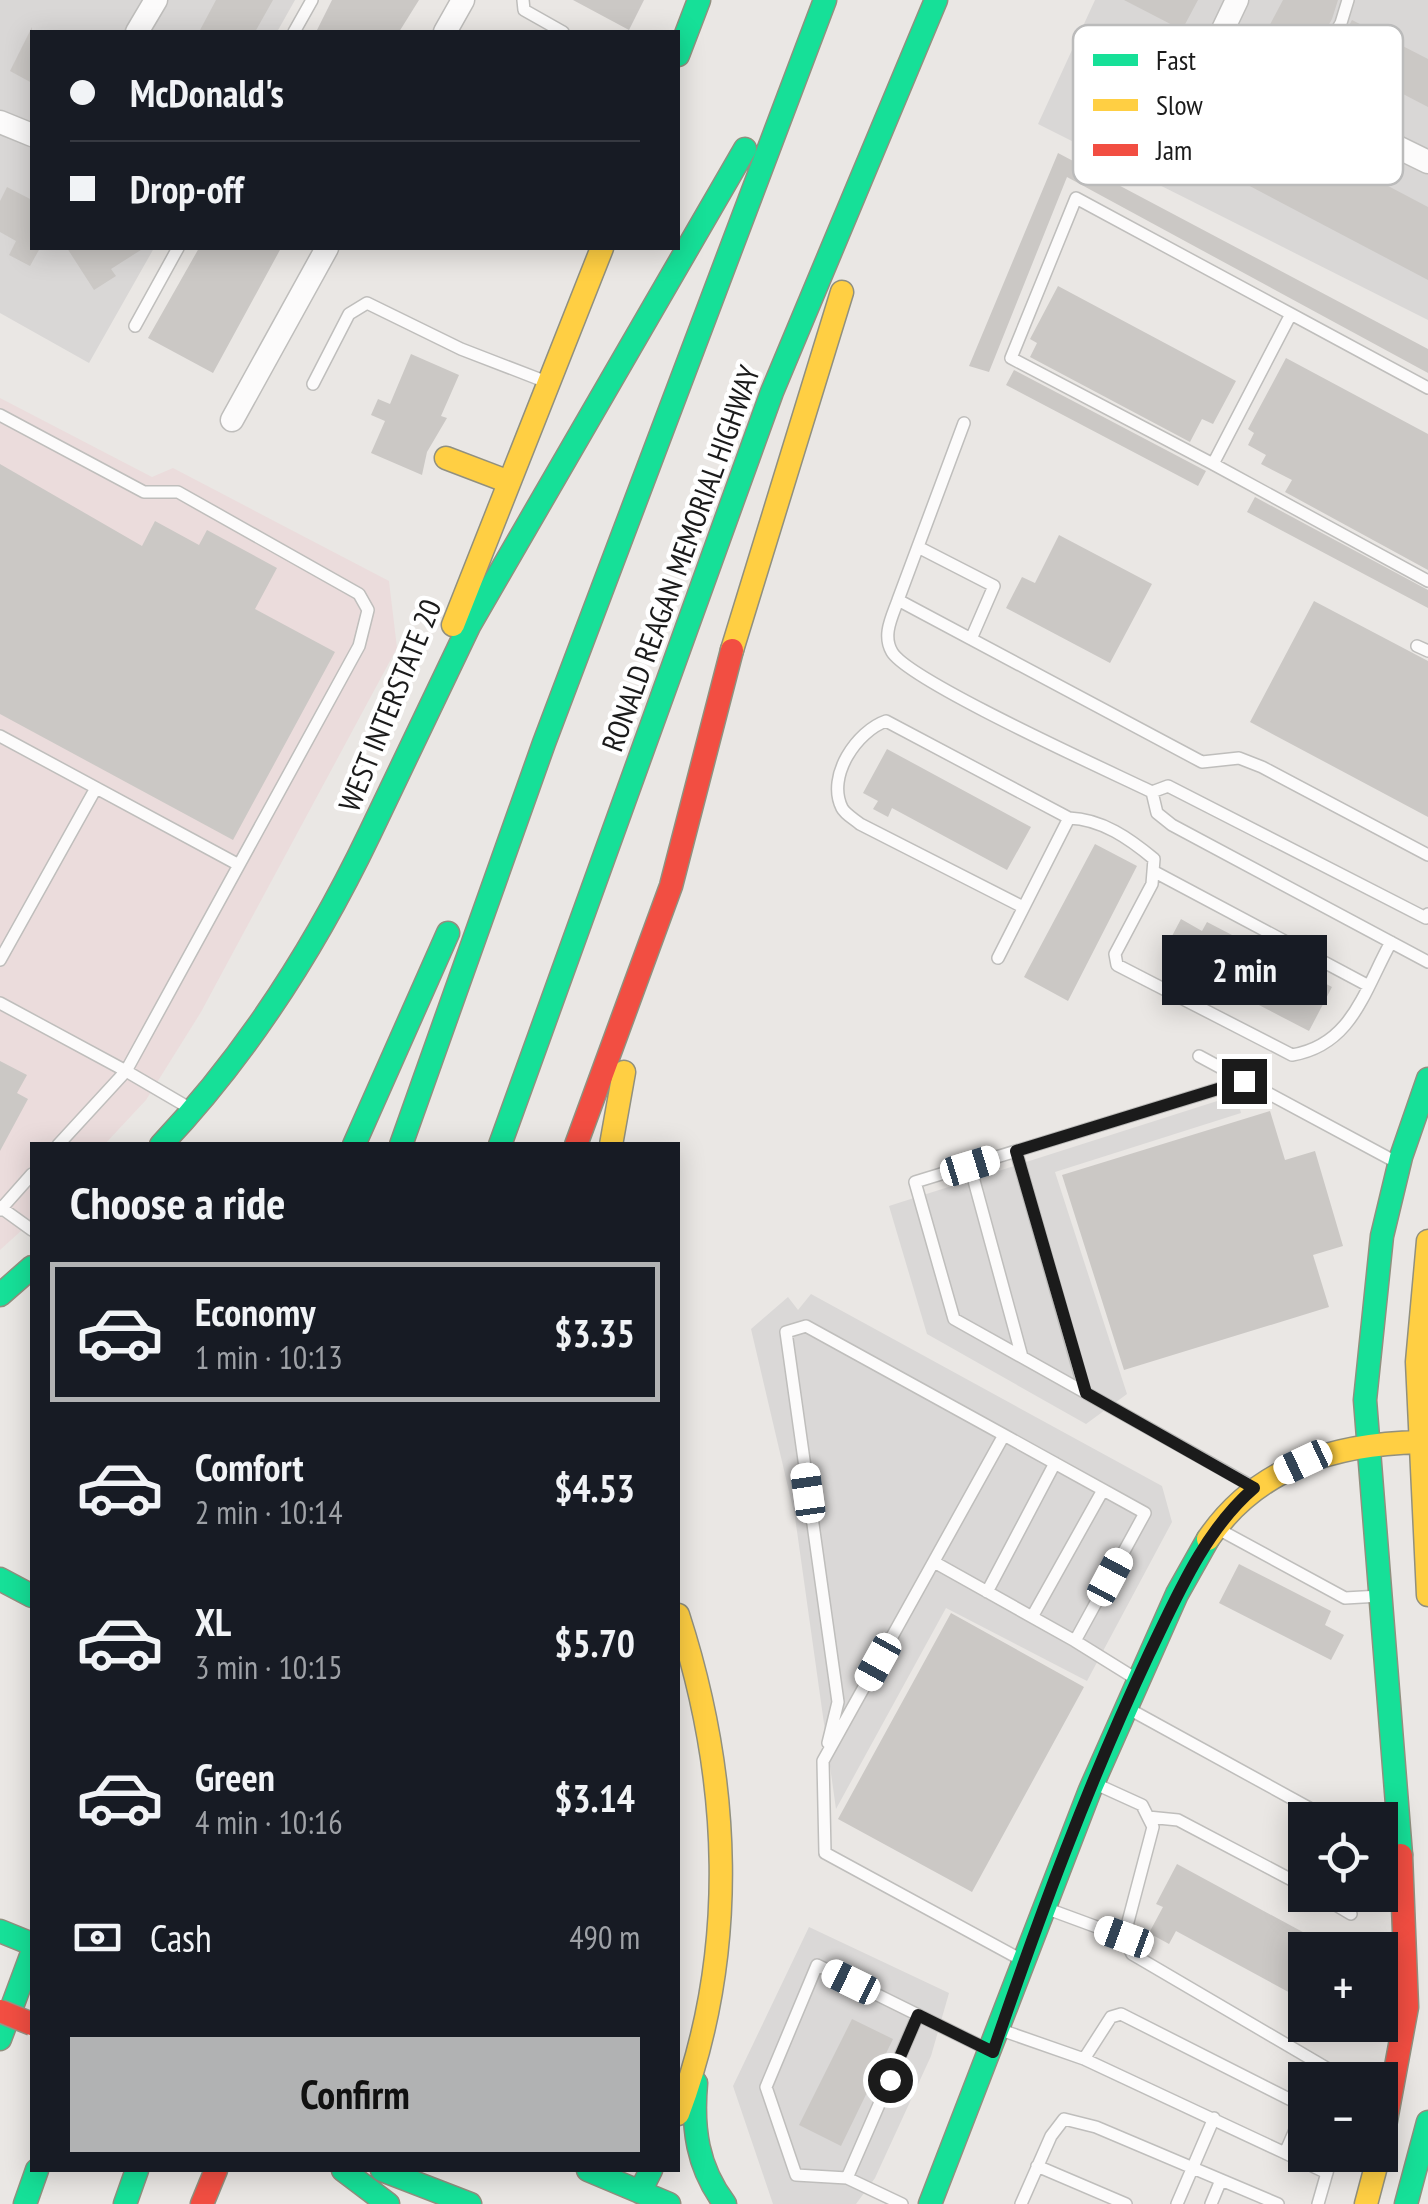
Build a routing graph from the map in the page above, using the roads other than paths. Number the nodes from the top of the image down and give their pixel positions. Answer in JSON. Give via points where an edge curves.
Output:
{"nodes":[{"id":1,"x":156,"y":0,"type":"edge"},
{"id":2,"x":312,"y":0,"type":"edge"},
{"id":3,"x":462,"y":0,"type":"edge"},
{"id":4,"x":523,"y":0,"type":"edge"},
{"id":5,"x":699,"y":0,"type":"edge"},
{"id":6,"x":936,"y":0,"type":"edge"},
{"id":7,"x":958,"y":0,"type":"edge"},
{"id":8,"x":1236,"y":0,"type":"edge"},
{"id":9,"x":1348,"y":0,"type":"edge"},
{"id":10,"x":823,"y":4,"type":"edge"},
{"id":11,"x":1226,"y":25,"type":"edge"},
{"id":12,"x":1339,"y":25,"type":"edge"},
{"id":13,"x":139,"y":30,"type":"edge"},
{"id":14,"x":295,"y":30,"type":"edge"},
{"id":15,"x":446,"y":30,"type":"edge"},
{"id":16,"x":559,"y":30,"type":"edge"},
{"id":17,"x":680,"y":50,"type":"edge"},
{"id":18,"x":0,"y":122,"type":"edge"},
{"id":19,"x":30,"y":134,"type":"edge"},
{"id":20,"x":1403,"y":150,"type":"edge"},
{"id":21,"x":1428,"y":162,"type":"edge"},
{"id":22,"x":878,"y":199,"type":"dead end"},
{"id":23,"x":177,"y":250,"type":"edge"},
{"id":24,"x":326,"y":250,"type":"edge"},
{"id":25,"x":601,"y":250,"type":"edge"},
{"id":26,"x":851,"y":268,"type":"dead end"},
{"id":27,"x":1291,"y":314,"type":"junction"},
{"id":28,"x":136,"y":326,"type":"dead end"},
{"id":29,"x":548,"y":382,"type":"junction"},
{"id":30,"x":313,"y":384,"type":"dead end"},
{"id":31,"x":1428,"y":388,"type":"edge"},
{"id":32,"x":0,"y":415,"type":"edge"},
{"id":33,"x":232,"y":420,"type":"dead end"},
{"id":34,"x":964,"y":422,"type":"dead end"},
{"id":35,"x":446,"y":458,"type":"dead end"},
{"id":36,"x":1213,"y":464,"type":"junction"},
{"id":37,"x":509,"y":482,"type":"junction"},
{"id":38,"x":918,"y":546,"type":"junction"},
{"id":39,"x":1428,"y":582,"type":"edge"},
{"id":40,"x":898,"y":600,"type":"junction"},
{"id":41,"x":970,"y":639,"type":"junction"},
{"id":42,"x":563,"y":693,"type":"junction"},
{"id":43,"x":0,"y":736,"type":"edge"},
{"id":44,"x":515,"y":746,"type":"dead end"},
{"id":45,"x":96,"y":788,"type":"junction"},
{"id":46,"x":1152,"y":792,"type":"junction"},
{"id":47,"x":1069,"y":818,"type":"junction"},
{"id":48,"x":370,"y":833,"type":"junction"},
{"id":49,"x":1428,"y":855,"type":"edge"},
{"id":50,"x":239,"y":865,"type":"junction"},
{"id":51,"x":1153,"y":871,"type":"junction"},
{"id":52,"x":671,"y":886,"type":"junction"},
{"id":53,"x":460,"y":901,"type":"dead end"},
{"id":54,"x":1023,"y":908,"type":"junction"},
{"id":55,"x":1428,"y":914,"type":"edge"},
{"id":56,"x":1391,"y":942,"type":"junction"},
{"id":57,"x":998,"y":958,"type":"dead end"},
{"id":58,"x":0,"y":960,"type":"edge"},
{"id":59,"x":1428,"y":962,"type":"edge"},
{"id":60,"x":1367,"y":985,"type":"junction"},
{"id":61,"x":0,"y":1002,"type":"edge"},
{"id":62,"x":1199,"y":1056,"type":"dead end"},
{"id":63,"x":126,"y":1071,"type":"junction"},
{"id":64,"x":1428,"y":1079,"type":"edge"},
{"id":65,"x":1244,"y":1081,"type":"junction"},
{"id":66,"x":194,"y":1111,"type":"junction"},
{"id":67,"x":61,"y":1142,"type":"edge"},
{"id":68,"x":164,"y":1142,"type":"edge"},
{"id":69,"x":355,"y":1142,"type":"edge"},
{"id":70,"x":402,"y":1142,"type":"edge"},
{"id":71,"x":501,"y":1142,"type":"edge"},
{"id":72,"x":577,"y":1142,"type":"edge"},
{"id":73,"x":612,"y":1142,"type":"edge"},
{"id":74,"x":1016,"y":1151,"type":"junction"},
{"id":75,"x":1400,"y":1164,"type":"junction"},
{"id":76,"x":970,"y":1166,"type":"junction"},
{"id":77,"x":30,"y":1176,"type":"edge"},
{"id":78,"x":1,"y":1209,"type":"edge"},
{"id":79,"x":30,"y":1229,"type":"edge"},
{"id":80,"x":1428,"y":1240,"type":"edge"},
{"id":81,"x":30,"y":1269,"type":"edge"},
{"id":82,"x":1426,"y":1289,"type":"edge"},
{"id":83,"x":0,"y":1296,"type":"edge"},
{"id":84,"x":1022,"y":1357,"type":"junction"},
{"id":85,"x":1086,"y":1393,"type":"junction"},
{"id":86,"x":1004,"y":1435,"type":"junction"},
{"id":87,"x":1424,"y":1441,"type":"edge"},
{"id":88,"x":1369,"y":1442,"type":"junction"},
{"id":89,"x":1055,"y":1463,"type":"junction"},
{"id":90,"x":1254,"y":1488,"type":"junction"},
{"id":91,"x":1103,"y":1490,"type":"junction"},
{"id":92,"x":1217,"y":1528,"type":"junction"},
{"id":93,"x":934,"y":1562,"type":"junction"},
{"id":94,"x":0,"y":1579,"type":"edge"},
{"id":95,"x":988,"y":1592,"type":"junction"},
{"id":96,"x":30,"y":1595,"type":"edge"},
{"id":97,"x":1428,"y":1595,"type":"edge"},
{"id":98,"x":1384,"y":1596,"type":"junction"},
{"id":99,"x":1032,"y":1617,"type":"junction"},
{"id":100,"x":680,"y":1622,"type":"edge"},
{"id":101,"x":1075,"y":1641,"type":"junction"},
{"id":102,"x":1138,"y":1680,"type":"junction"},
{"id":103,"x":1124,"y":1706,"type":"junction"},
{"id":104,"x":823,"y":1761,"type":"junction"},
{"id":105,"x":1092,"y":1782,"type":"junction"},
{"id":106,"x":1299,"y":1802,"type":"edge"},
{"id":107,"x":1148,"y":1816,"type":"junction"},
{"id":108,"x":1398,"y":1857,"type":"edge"},
{"id":109,"x":1403,"y":1860,"type":"junction"},
{"id":110,"x":1288,"y":1878,"type":"edge"},
{"id":111,"x":1042,"y":1907,"type":"junction"},
{"id":112,"x":1349,"y":1912,"type":"edge"},
{"id":113,"x":1352,"y":1914,"type":"dead end"},
{"id":114,"x":0,"y":1931,"type":"edge"},
{"id":115,"x":1124,"y":1937,"type":"junction"},
{"id":116,"x":30,"y":1943,"type":"edge"},
{"id":117,"x":30,"y":1957,"type":"edge"},
{"id":118,"x":1024,"y":1961,"type":"junction"},
{"id":119,"x":0,"y":2010,"type":"edge"},
{"id":120,"x":918,"y":2015,"type":"junction"},
{"id":121,"x":30,"y":2023,"type":"edge"},
{"id":122,"x":702,"y":2036,"type":"junction"},
{"id":123,"x":0,"y":2039,"type":"edge"},
{"id":124,"x":997,"y":2041,"type":"junction"},
{"id":125,"x":1084,"y":2059,"type":"junction"},
{"id":126,"x":1316,"y":2062,"type":"edge"},
{"id":127,"x":1397,"y":2062,"type":"edge"},
{"id":128,"x":680,"y":2108,"type":"edge"},
{"id":129,"x":1214,"y":2118,"type":"junction"},
{"id":130,"x":1427,"y":2131,"type":"edge"},
{"id":131,"x":1285,"y":2152,"type":"junction"},
{"id":132,"x":1037,"y":2166,"type":"junction"},
{"id":133,"x":1192,"y":2168,"type":"junction"},
{"id":134,"x":37,"y":2172,"type":"edge"},
{"id":135,"x":135,"y":2172,"type":"edge"},
{"id":136,"x":347,"y":2172,"type":"edge"},
{"id":137,"x":387,"y":2172,"type":"edge"},
{"id":138,"x":592,"y":2172,"type":"edge"},
{"id":139,"x":650,"y":2172,"type":"edge"},
{"id":140,"x":1374,"y":2172,"type":"edge"},
{"id":141,"x":1397,"y":2172,"type":"edge"},
{"id":142,"x":1326,"y":2173,"type":"joint"},
{"id":143,"x":214,"y":2175,"type":"edge"},
{"id":144,"x":847,"y":2178,"type":"junction"},
{"id":145,"x":1221,"y":2180,"type":"junction"},
{"id":146,"x":637,"y":2198,"type":"edge"},
{"id":147,"x":25,"y":2204,"type":"edge"},
{"id":148,"x":124,"y":2204,"type":"edge"},
{"id":149,"x":204,"y":2204,"type":"edge"},
{"id":150,"x":388,"y":2204,"type":"edge"},
{"id":151,"x":470,"y":2204,"type":"edge"},
{"id":152,"x":669,"y":2204,"type":"edge"},
{"id":153,"x":725,"y":2204,"type":"edge"},
{"id":154,"x":902,"y":2204,"type":"edge"},
{"id":155,"x":930,"y":2204,"type":"edge"},
{"id":156,"x":1020,"y":2204,"type":"edge"},
{"id":157,"x":1126,"y":2204,"type":"edge"},
{"id":158,"x":1177,"y":2204,"type":"edge"},
{"id":159,"x":1211,"y":2204,"type":"edge"},
{"id":160,"x":1278,"y":2204,"type":"edge"},
{"id":161,"x":1318,"y":2204,"type":"edge"},
{"id":162,"x":1366,"y":2204,"type":"edge"},
{"id":163,"x":1391,"y":2204,"type":"edge"},
{"id":164,"x":1406,"y":2204,"type":"edge"}],
"edges":[{"from":1,"to":13,"type":"street"},
{"from":2,"to":14,"type":"lane"},
{"from":3,"to":15,"type":"street"},
{"from":4,"to":16,"type":"lane","via":[[524,10]]},
{"from":5,"to":17,"type":"main road"},
{"from":6,"to":71,"type":"main road","name":"RONALD REAGAN MEMORIAL HIGHWAY","via":[[772,392]]},
{"from":7,"to":22,"type":"main road"},
{"from":8,"to":11,"type":"street"},
{"from":9,"to":12,"type":"lane"},
{"from":10,"to":42,"type":"main road","name":"RONALD REAGAN MEMORIAL HIGHWAY"},
{"from":10,"to":48,"type":"main road","via":[[682,264],[469,626]]},
{"from":18,"to":19,"type":"street"},
{"from":20,"to":21,"type":"street"},
{"from":23,"to":28,"type":"lane"},
{"from":24,"to":33,"type":"street"},
{"from":25,"to":29,"type":"main road","name":"WEST INTERSTATE 20"},
{"from":26,"to":52,"type":"main road","via":[[757,565]]},
{"from":27,"to":31,"type":"lane"},
{"from":27,"to":36,"type":"lane"},
{"from":27,"to":36,"type":"lane","via":[[1076,198],[1011,358]]},
{"from":29,"to":30,"type":"lane","via":[[367,303],[350,314]]},
{"from":29,"to":37,"type":"main road","name":"WEST INTERSTATE 20"},
{"from":32,"to":50,"type":"lane","via":[[144,492],[178,492],[359,594],[368,610],[360,646]]},
{"from":34,"to":38,"type":"lane"},
{"from":35,"to":37,"type":"main road"},
{"from":36,"to":39,"type":"lane"},
{"from":37,"to":48,"type":"main road","name":"WEST INTERSTATE 20"},
{"from":38,"to":40,"type":"lane"},
{"from":38,"to":41,"type":"lane","via":[[994,586]]},
{"from":40,"to":41,"type":"lane"},
{"from":40,"to":46,"type":"lane","via":[[886,636],[892,654],[933,684]]},
{"from":41,"to":49,"type":"lane","via":[[1202,762],[1238,758],[1262,767]]},
{"from":42,"to":44,"type":"main road"},
{"from":42,"to":70,"type":"main road","name":"RONALD REAGAN MEMORIAL HIGHWAY"},
{"from":43,"to":45,"type":"lane"},
{"from":45,"to":50,"type":"lane"},
{"from":45,"to":58,"type":"lane"},
{"from":46,"to":55,"type":"lane","via":[[1168,786]]},
{"from":46,"to":56,"type":"lane","via":[[1157,813],[1172,825]]},
{"from":47,"to":51,"type":"lane","via":[[1126,836],[1154,859]]},
{"from":47,"to":54,"type":"lane"},
{"from":47,"to":54,"type":"lane","via":[[886,720],[858,737],[837,784],[842,810]]},
{"from":48,"to":66,"type":"main road","name":"WEST INTERSTATE 20","via":[[334,912],[286,990]]},
{"from":50,"to":63,"type":"lane"},
{"from":51,"to":60,"type":"lane"},
{"from":51,"to":60,"type":"lane","via":[[1115,954],[1117,965],[1292,1054],[1320,1050],[1340,1035]]},
{"from":52,"to":72,"type":"main road"},
{"from":52,"to":73,"type":"main road"},
{"from":53,"to":69,"type":"main road"},
{"from":54,"to":57,"type":"lane"},
{"from":56,"to":59,"type":"lane"},
{"from":56,"to":60,"type":"lane"},
{"from":61,"to":63,"type":"lane"},
{"from":62,"to":65,"type":"lane"},
{"from":63,"to":66,"type":"lane"},
{"from":63,"to":67,"type":"lane"},
{"from":64,"to":75,"type":"main road"},
{"from":65,"to":74,"type":"lane"},
{"from":65,"to":75,"type":"lane"},
{"from":66,"to":68,"type":"main road","name":"WEST INTERSTATE 20"},
{"from":74,"to":76,"type":"lane"},
{"from":74,"to":85,"type":"lane"},
{"from":75,"to":88,"type":"main road","via":[[1367,1327]]},
{"from":76,"to":84,"type":"lane"},
{"from":76,"to":84,"type":"lane","via":[[915,1182],[954,1318]]},
{"from":77,"to":78,"type":"lane"},
{"from":78,"to":79,"type":"lane"},
{"from":80,"to":82,"type":"main road"},
{"from":81,"to":83,"type":"main road"},
{"from":82,"to":87,"type":"main road","via":[[1417,1362]]},
{"from":84,"to":85,"type":"lane"},
{"from":85,"to":90,"type":"lane"},
{"from":86,"to":89,"type":"lane"},
{"from":86,"to":93,"type":"lane"},
{"from":86,"to":104,"type":"lane","via":[[806,1326],[786,1332],[838,1702]]},
{"from":87,"to":88,"type":"main road"},
{"from":87,"to":97,"type":"main road"},
{"from":88,"to":90,"type":"main road","via":[[1323,1452]]},
{"from":88,"to":98,"type":"main road"},
{"from":89,"to":91,"type":"lane"},
{"from":89,"to":95,"type":"lane"},
{"from":90,"to":92,"type":"main road"},
{"from":91,"to":99,"type":"lane"},
{"from":91,"to":101,"type":"lane","via":[[1144,1512]]},
{"from":92,"to":98,"type":"lane","via":[[1345,1598]]},
{"from":92,"to":102,"type":"main road"},
{"from":93,"to":95,"type":"lane"},
{"from":93,"to":104,"type":"lane"},
{"from":94,"to":96,"type":"main road"},
{"from":95,"to":99,"type":"lane"},
{"from":98,"to":109,"type":"main road"},
{"from":99,"to":101,"type":"lane"},
{"from":100,"to":122,"type":"main road","via":[[709,1723],[721,1796],[724,1858]]},
{"from":101,"to":102,"type":"lane"},
{"from":102,"to":103,"type":"main road"},
{"from":103,"to":105,"type":"main road"},
{"from":103,"to":106,"type":"lane"},
{"from":104,"to":118,"type":"lane","via":[[825,1853]]},
{"from":105,"to":107,"type":"lane","via":[[1142,1805]]},
{"from":105,"to":111,"type":"main road"},
{"from":107,"to":110,"type":"lane","via":[[1178,1820]]},
{"from":107,"to":115,"type":"lane","via":[[1153,1827]]},
{"from":108,"to":109,"type":"lane"},
{"from":109,"to":127,"type":"main road","via":[[1407,2006]]},
{"from":111,"to":115,"type":"lane"},
{"from":111,"to":118,"type":"main road"},
{"from":112,"to":113,"type":"lane"},
{"from":114,"to":116,"type":"main road"},
{"from":115,"to":126,"type":"lane","via":[[1132,1954]]},
{"from":117,"to":123,"type":"main road"},
{"from":118,"to":124,"type":"main road"},
{"from":119,"to":121,"type":"main road","bridge":true},
{"from":120,"to":124,"type":"lane"},
{"from":120,"to":144,"type":"lane"},
{"from":120,"to":144,"type":"lane","via":[[817,1965],[766,2087],[796,2174]]},
{"from":122,"to":128,"type":"main road"},
{"from":122,"to":153,"type":"main road","via":[[692,2117],[701,2166]]},
{"from":124,"to":125,"type":"lane"},
{"from":124,"to":155,"type":"main road"},
{"from":125,"to":129,"type":"lane"},
{"from":125,"to":131,"type":"lane","via":[[1112,2017],[1121,2014],[1305,2108]]},
{"from":129,"to":131,"type":"lane"},
{"from":129,"to":133,"type":"lane"},
{"from":130,"to":164,"type":"main road"},
{"from":131,"to":142,"type":"lane"},
{"from":132,"to":133,"type":"lane","via":[[1064,2120]]},
{"from":132,"to":156,"type":"lane"},
{"from":132,"to":157,"type":"lane"},
{"from":133,"to":145,"type":"lane"},
{"from":133,"to":158,"type":"lane"},
{"from":134,"to":147,"type":"main road"},
{"from":135,"to":148,"type":"main road"},
{"from":136,"to":150,"type":"main road"},
{"from":137,"to":151,"type":"main road"},
{"from":138,"to":146,"type":"main road"},
{"from":139,"to":146,"type":"main road"},
{"from":140,"to":162,"type":"main road"},
{"from":141,"to":163,"type":"main road"},
{"from":142,"to":161,"type":"lane"},
{"from":143,"to":149,"type":"main road"},
{"from":144,"to":154,"type":"lane"},
{"from":145,"to":159,"type":"lane"},
{"from":145,"to":160,"type":"lane"},
{"from":146,"to":152,"type":"main road"}]}
